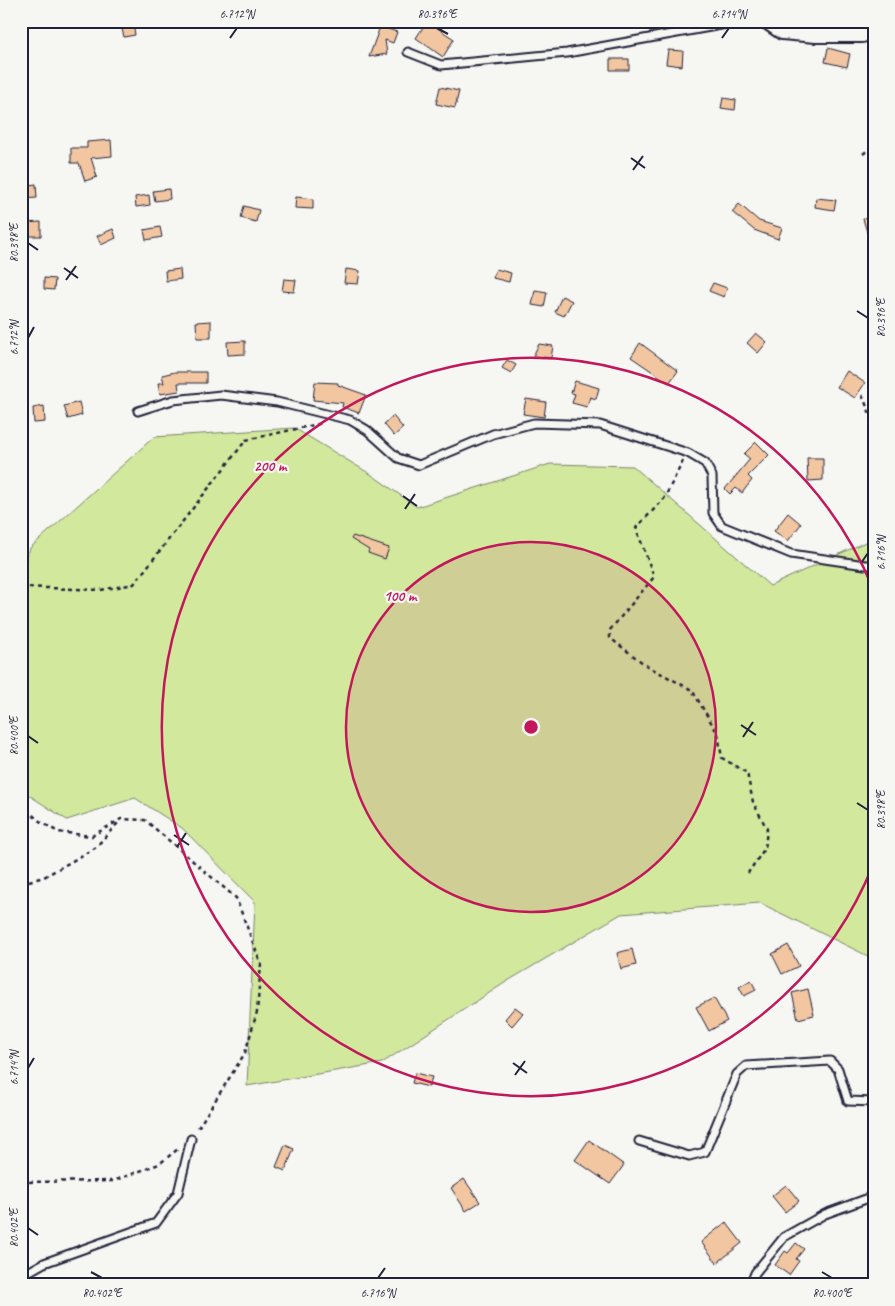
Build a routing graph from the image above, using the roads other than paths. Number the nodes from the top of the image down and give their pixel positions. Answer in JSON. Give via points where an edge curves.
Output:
{"nodes":[{"id":1,"x":743,"y":21,"type":"edge"},
{"id":2,"x":766,"y":21,"type":"edge"},
{"id":3,"x":874,"y":31,"type":"edge"},
{"id":4,"x":408,"y":52,"type":"dead end"},
{"id":5,"x":138,"y":411,"type":"dead end"},
{"id":6,"x":874,"y":565,"type":"edge"},
{"id":7,"x":874,"y":1102,"type":"edge"},
{"id":8,"x":191,"y":1139,"type":"road end"},
{"id":9,"x":639,"y":1141,"type":"dead end"},
{"id":10,"x":874,"y":1196,"type":"edge"},
{"id":11,"x":21,"y":1276,"type":"edge"},
{"id":12,"x":750,"y":1285,"type":"edge"}],
"edges":[{"from":1,"to":4,"type":"lane","via":[[567,53],[441,65]]},
{"from":2,"to":3,"type":"street","via":[[782,32],[816,36],[862,35]]},
{"from":5,"to":6,"type":"lane","via":[[173,400],[221,395],[277,402],[350,420],[367,430],[398,458],[419,465],[493,434],[534,423],[600,424],[688,453],[705,462],[712,476],[713,513],[722,526],[791,554]]},
{"from":7,"to":9,"type":"lane","via":[[848,1101],[838,1069],[830,1061],[746,1066],[737,1074],[705,1152],[689,1156]]},
{"from":8,"to":11,"type":"lane","via":[[178,1193],[156,1223],[44,1263]]},
{"from":10,"to":12,"type":"lane","via":[[825,1214],[784,1237],[755,1273]]}]}
